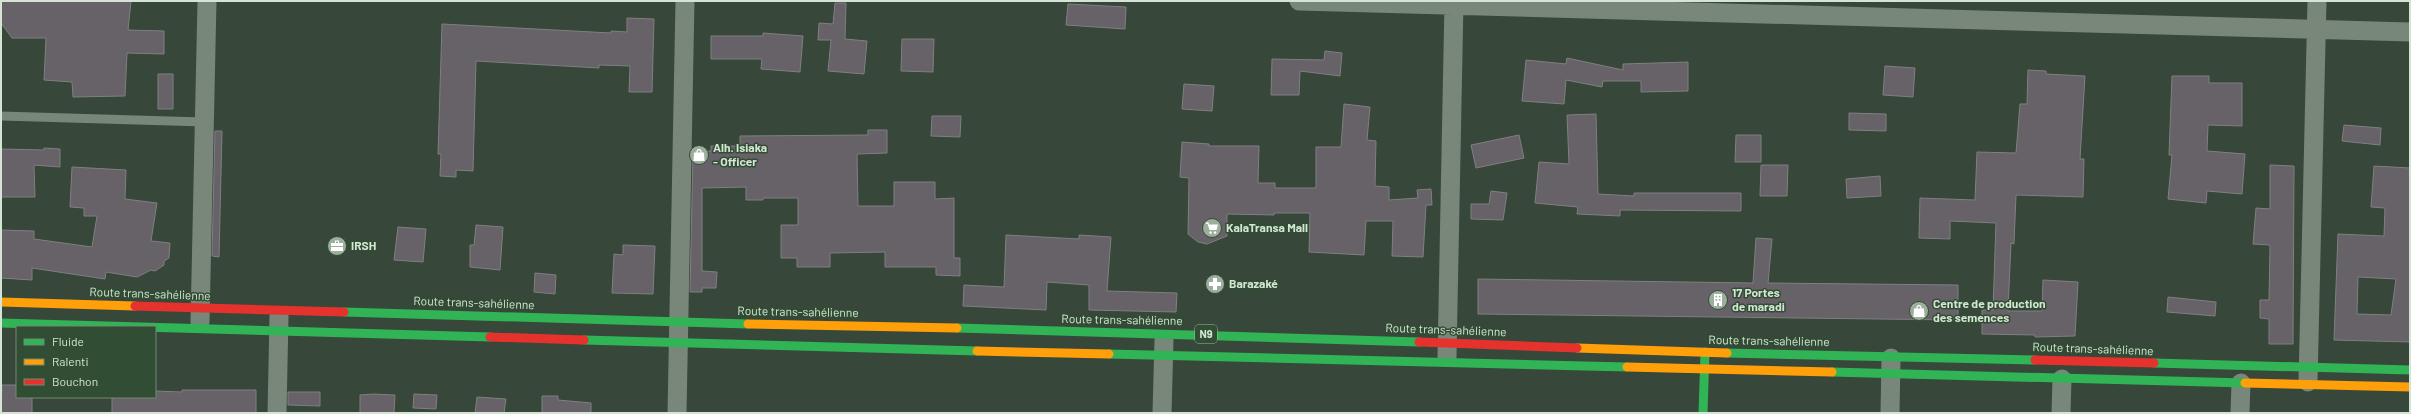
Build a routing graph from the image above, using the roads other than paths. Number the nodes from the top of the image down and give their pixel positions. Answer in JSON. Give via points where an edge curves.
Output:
{"nodes":[{"id":1,"x":207,"y":1,"type":"edge"},
{"id":2,"x":686,"y":1,"type":"edge"},
{"id":3,"x":1299,"y":1,"type":"edge"},
{"id":4,"x":2317,"y":1,"type":"edge"},
{"id":5,"x":1454,"y":3,"type":"edge"},
{"id":6,"x":2316,"y":30,"type":"junction"},
{"id":7,"x":2410,"y":32,"type":"edge"},
{"id":8,"x":1,"y":116,"type":"edge"},
{"id":9,"x":204,"y":122,"type":"junction"},
{"id":10,"x":1,"y":302,"type":"edge"},
{"id":11,"x":201,"y":308,"type":"junction"},
{"id":12,"x":279,"y":311,"type":"junction"},
{"id":13,"x":679,"y":322,"type":"junction"},
{"id":14,"x":1,"y":323,"type":"edge"},
{"id":15,"x":120,"y":326,"type":"edge"},
{"id":16,"x":156,"y":327,"type":"edge"},
{"id":17,"x":200,"y":328,"type":"junction"},
{"id":18,"x":279,"y":330,"type":"junction"},
{"id":19,"x":1163,"y":333,"type":"junction"},
{"id":20,"x":679,"y":342,"type":"junction"},
{"id":21,"x":1447,"y":342,"type":"junction"},
{"id":22,"x":1705,"y":352,"type":"junction"},
{"id":23,"x":1164,"y":355,"type":"junction"},
{"id":24,"x":1892,"y":356,"type":"junction"},
{"id":25,"x":1447,"y":362,"type":"junction"},
{"id":26,"x":1704,"y":370,"type":"junction"},
{"id":27,"x":2410,"y":370,"type":"edge"},
{"id":28,"x":1891,"y":375,"type":"junction"},
{"id":29,"x":2308,"y":375,"type":"junction"},
{"id":30,"x":2062,"y":379,"type":"junction"},
{"id":31,"x":2241,"y":383,"type":"junction"},
{"id":32,"x":2410,"y":387,"type":"edge"},
{"id":33,"x":277,"y":413,"type":"edge"},
{"id":34,"x":677,"y":413,"type":"edge"},
{"id":35,"x":1162,"y":413,"type":"edge"},
{"id":36,"x":1703,"y":413,"type":"edge"},
{"id":37,"x":1890,"y":413,"type":"edge"},
{"id":38,"x":2061,"y":413,"type":"edge"},
{"id":39,"x":2240,"y":413,"type":"edge"}],
"edges":[{"from":1,"to":9,"type":"street"},
{"from":2,"to":13,"type":"street"},
{"from":3,"to":5,"type":"street"},
{"from":4,"to":6,"type":"street"},
{"from":5,"to":6,"type":"street"},
{"from":5,"to":21,"type":"street"},
{"from":6,"to":7,"type":"street"},
{"from":6,"to":29,"type":"street"},
{"from":8,"to":9,"type":"lane"},
{"from":9,"to":11,"type":"street"},
{"from":10,"to":11,"type":"main road","name":"Route trans-sahélienne","number":"N9"},
{"from":11,"to":12,"type":"main road","name":"Route trans-sahélienne","number":"N9"},
{"from":11,"to":17,"type":"street"},
{"from":12,"to":13,"type":"main road","name":"Route trans-sahélienne","number":"N9"},
{"from":12,"to":18,"type":"street"},
{"from":13,"to":19,"type":"main road","name":"Route trans-sahélienne","number":"N9"},
{"from":13,"to":20,"type":"street"},
{"from":14,"to":15,"type":"main road","name":"Route trans-sahélienne","number":"N9"},
{"from":16,"to":17,"type":"main road","name":"Route trans-sahélienne","number":"N9"},
{"from":17,"to":18,"type":"main road","name":"Route trans-sahélienne","number":"N9"},
{"from":18,"to":20,"type":"main road","name":"Route trans-sahélienne","number":"N9"},
{"from":18,"to":33,"type":"street"},
{"from":19,"to":21,"type":"main road","name":"Route trans-sahélienne","number":"N9"},
{"from":19,"to":23,"type":"street"},
{"from":20,"to":23,"type":"main road","name":"Route trans-sahélienne","number":"N9"},
{"from":20,"to":34,"type":"street"},
{"from":21,"to":22,"type":"main road","name":"Route trans-sahélienne","number":"N9"},
{"from":21,"to":25,"type":"street"},
{"from":22,"to":24,"type":"main road","name":"Route trans-sahélienne","number":"N9"},
{"from":22,"to":26,"type":"main road"},
{"from":23,"to":25,"type":"main road","name":"Route trans-sahélienne","number":"N9"},
{"from":23,"to":35,"type":"street"},
{"from":24,"to":28,"type":"street"},
{"from":24,"to":29,"type":"main road","name":"Route trans-sahélienne","number":"N9"},
{"from":25,"to":26,"type":"main road","name":"Route trans-sahélienne","number":"N9"},
{"from":26,"to":28,"type":"main road","name":"Route trans-sahélienne","number":"N9"},
{"from":26,"to":36,"type":"main road"},
{"from":27,"to":29,"type":"main road","name":"Route trans-sahélienne","number":"N9"},
{"from":28,"to":30,"type":"main road","name":"Route trans-sahélienne","number":"N9"},
{"from":28,"to":37,"type":"street"},
{"from":29,"to":31,"type":"main road","name":"Route trans-sahélienne","number":"N9"},
{"from":29,"to":32,"type":"main road","name":"Route trans-sahélienne","number":"N9"},
{"from":30,"to":31,"type":"main road","name":"Route trans-sahélienne","number":"N9"},
{"from":30,"to":38,"type":"street"},
{"from":31,"to":39,"type":"street"}]}
